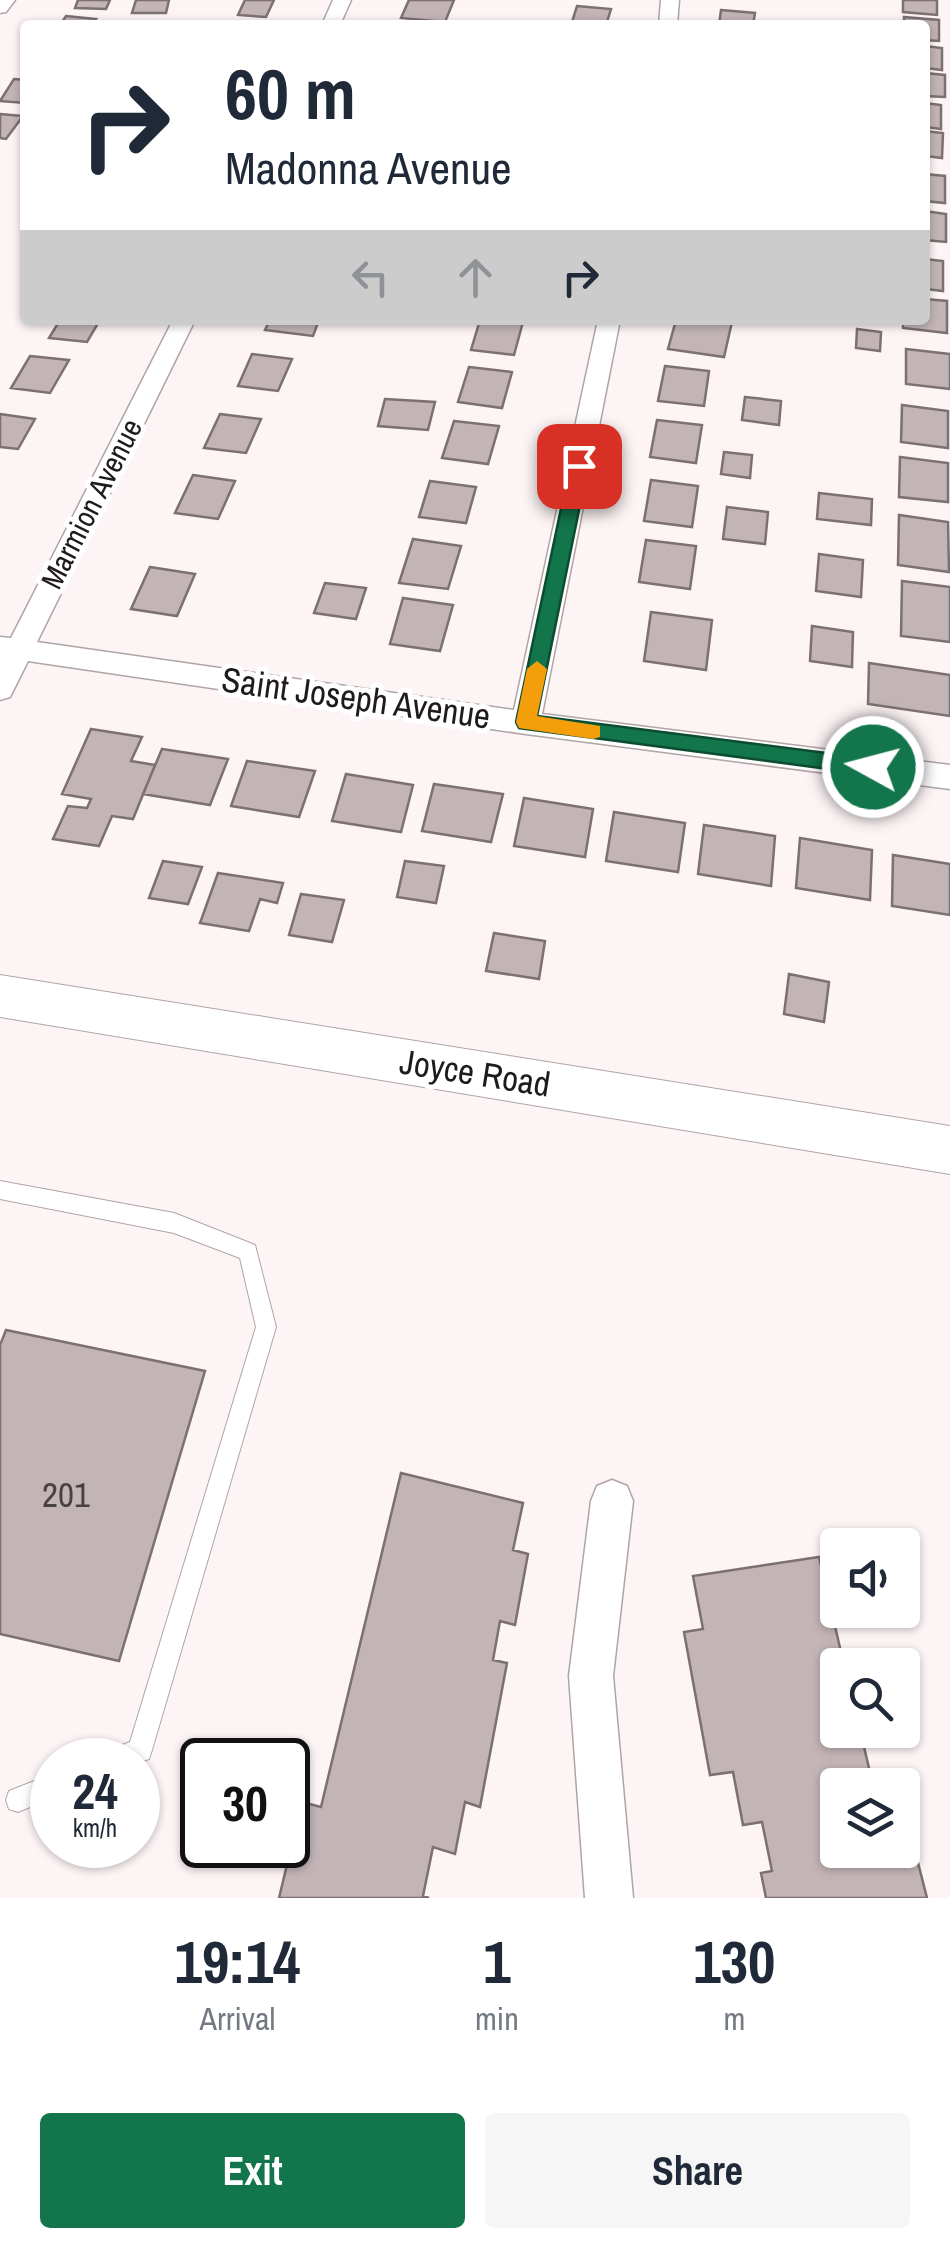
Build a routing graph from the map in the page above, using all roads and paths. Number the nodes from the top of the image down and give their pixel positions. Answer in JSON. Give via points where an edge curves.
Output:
{"nodes":[{"id":1,"x":6,"y":0,"type":"edge"},
{"id":2,"x":0,"y":8,"type":"edge"},
{"id":3,"x":181,"y":325,"type":"edge"},
{"id":4,"x":608,"y":325,"type":"edge"},
{"id":5,"x":10,"y":649,"type":"edge"},
{"id":6,"x":0,"y":689,"type":"edge"},
{"id":7,"x":526,"y":722,"type":"junction"},
{"id":8,"x":950,"y":777,"type":"edge"},
{"id":9,"x":0,"y":996,"type":"edge"},
{"id":10,"x":950,"y":1150,"type":"edge"},
{"id":11,"x":0,"y":1190,"type":"edge"},
{"id":12,"x":612,"y":1501,"type":"dead end"},
{"id":13,"x":144,"y":1738,"type":"edge"},
{"id":14,"x":30,"y":1795,"type":"edge"},
{"id":15,"x":18,"y":1800,"type":"dead end"},
{"id":16,"x":608,"y":1898,"type":"edge"}],
"edges":[{"from":1,"to":2,"type":"street"},
{"from":3,"to":5,"type":"street","name":"Marmion Avenue"},
{"from":4,"to":7,"type":"street"},
{"from":5,"to":6,"type":"street","name":"Marmion Avenue"},
{"from":5,"to":7,"type":"street","name":"Saint Joseph Avenue"},
{"from":7,"to":8,"type":"street","name":"Saint Joseph Avenue"},
{"from":9,"to":10,"type":"street","name":"Joyce Road"},
{"from":11,"to":13,"type":"lane","via":[[174,1223],[248,1252],[266,1327]]},
{"from":12,"to":16,"type":"street","via":[[591,1676]]},
{"from":14,"to":15,"type":"lane"}]}
